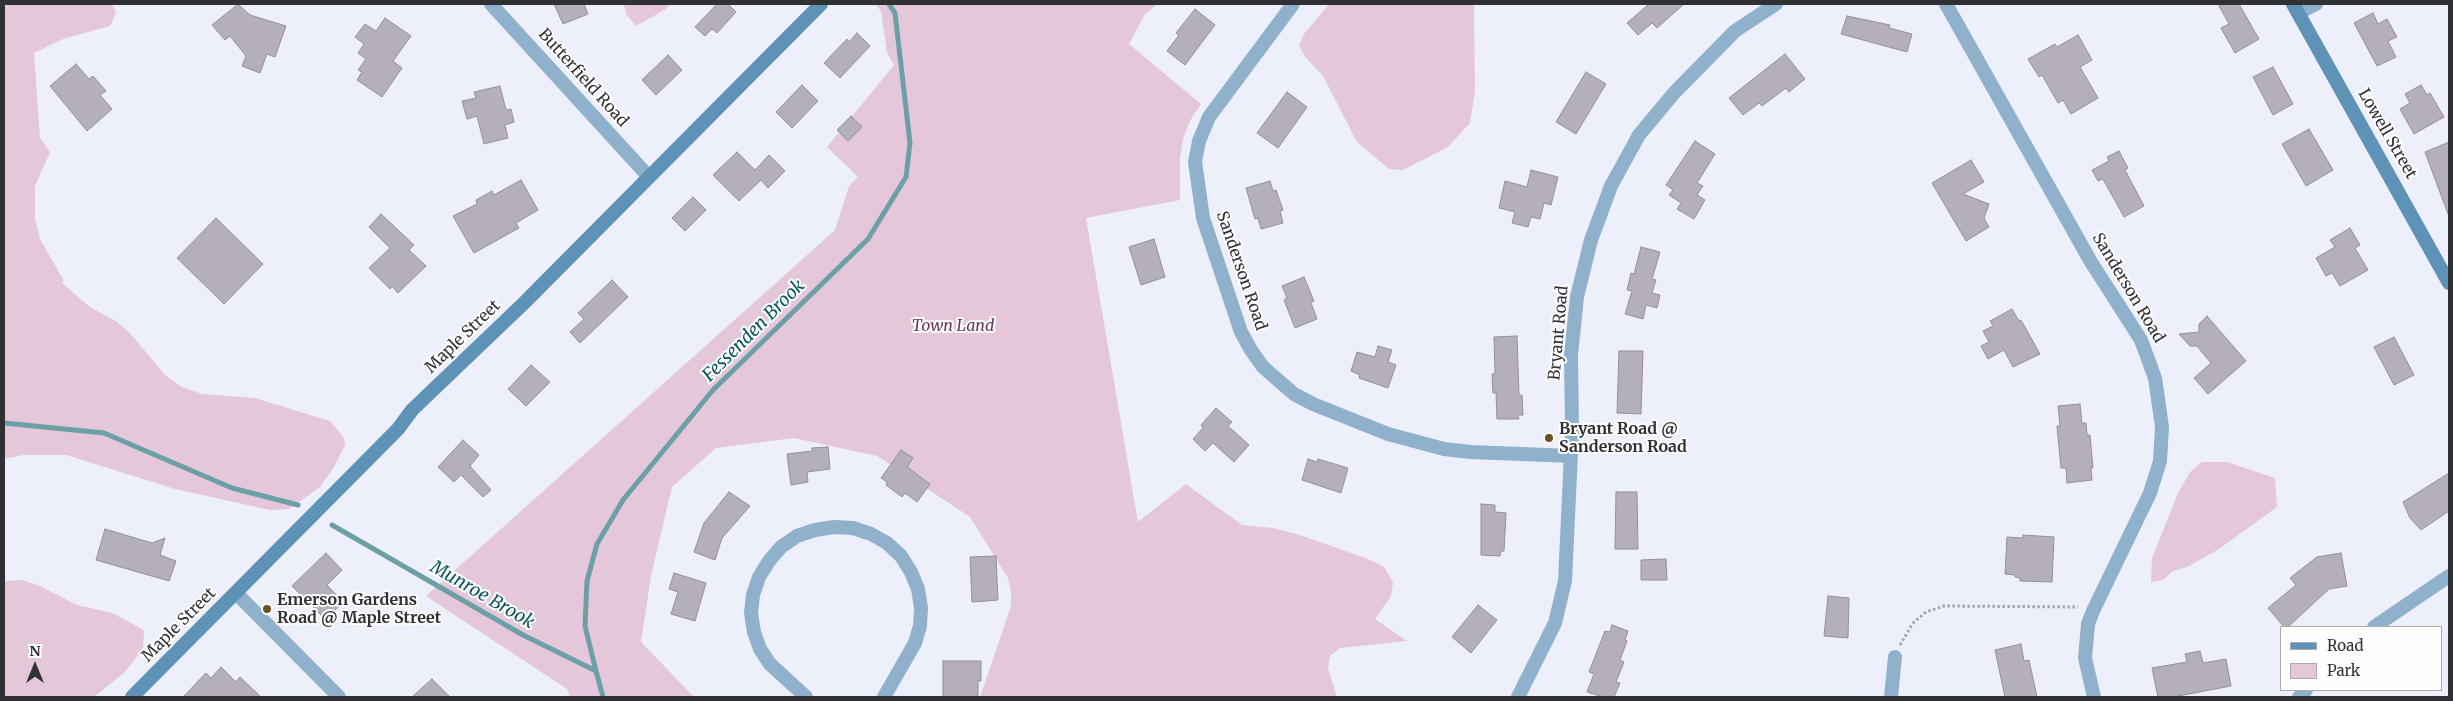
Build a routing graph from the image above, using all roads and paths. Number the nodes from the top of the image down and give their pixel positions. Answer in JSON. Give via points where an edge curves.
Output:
{"nodes":[{"id":1,"x":491,"y":4,"type":"edge"},
{"id":2,"x":821,"y":4,"type":"edge"},
{"id":3,"x":1294,"y":4,"type":"edge"},
{"id":4,"x":1776,"y":4,"type":"edge"},
{"id":5,"x":1946,"y":4,"type":"edge"},
{"id":6,"x":2316,"y":4,"type":"edge"},
{"id":7,"x":2296,"y":8,"type":"edge"},
{"id":8,"x":649,"y":176,"type":"junction"},
{"id":9,"x":2449,"y":283,"type":"edge"},
{"id":10,"x":1571,"y":456,"type":"junction"},
{"id":11,"x":2449,"y":576,"type":"edge"},
{"id":12,"x":236,"y":593,"type":"junction"},
{"id":13,"x":2093,"y":611,"type":"junction"},
{"id":14,"x":2375,"y":626,"type":"edge"},
{"id":15,"x":1895,"y":657,"type":"joint"},
{"id":16,"x":132,"y":697,"type":"edge"},
{"id":17,"x":340,"y":697,"type":"edge"},
{"id":18,"x":806,"y":697,"type":"edge"},
{"id":19,"x":884,"y":697,"type":"edge"},
{"id":20,"x":1518,"y":697,"type":"edge"},
{"id":21,"x":1892,"y":697,"type":"edge"},
{"id":22,"x":2094,"y":697,"type":"edge"}],
"edges":[{"from":1,"to":8,"type":"street","name":"Butterfield Road"},
{"from":2,"to":8,"type":"main road","name":"Maple Street"},
{"from":3,"to":10,"type":"street","name":"Sanderson Road","via":[[1208,117],[1195,162],[1203,218],[1241,332],[1251,350],[1263,367],[1294,394],[1388,434],[1444,449]]},
{"from":4,"to":10,"type":"street","name":"Bryant Road","via":[[1736,31],[1674,93],[1639,136],[1611,186],[1591,240],[1577,296],[1571,355]]},
{"from":5,"to":13,"type":"street","name":"Sanderson Road","via":[[2091,262],[2141,340],[2155,378],[2162,427],[2156,477]]},
{"from":6,"to":7,"type":"street"},
{"from":7,"to":9,"type":"main road","name":"Lowell Street"},
{"from":8,"to":12,"type":"main road","name":"Maple Street","via":[[524,304],[412,410],[398,429]]},
{"from":10,"to":20,"type":"street","name":"Bryant Road","via":[[1564,580],[1555,623]]},
{"from":11,"to":14,"type":"street"},
{"from":12,"to":16,"type":"main road","name":"Maple Street"},
{"from":12,"to":17,"type":"street"},
{"from":13,"to":15,"type":"path","via":[[2073,606],[1944,606],[1926,612],[1913,623]]},
{"from":13,"to":22,"type":"street","name":"Sanderson Road","via":[[2088,624],[2085,658]]},
{"from":15,"to":21,"type":"street"},
{"from":18,"to":19,"type":"street","via":[[770,664],[760,649],[754,632],[753,595],[764,569],[782,547],[797,536],[834,527],[852,528],[887,543],[906,564],[918,589],[920,626],[915,643]]}]}
